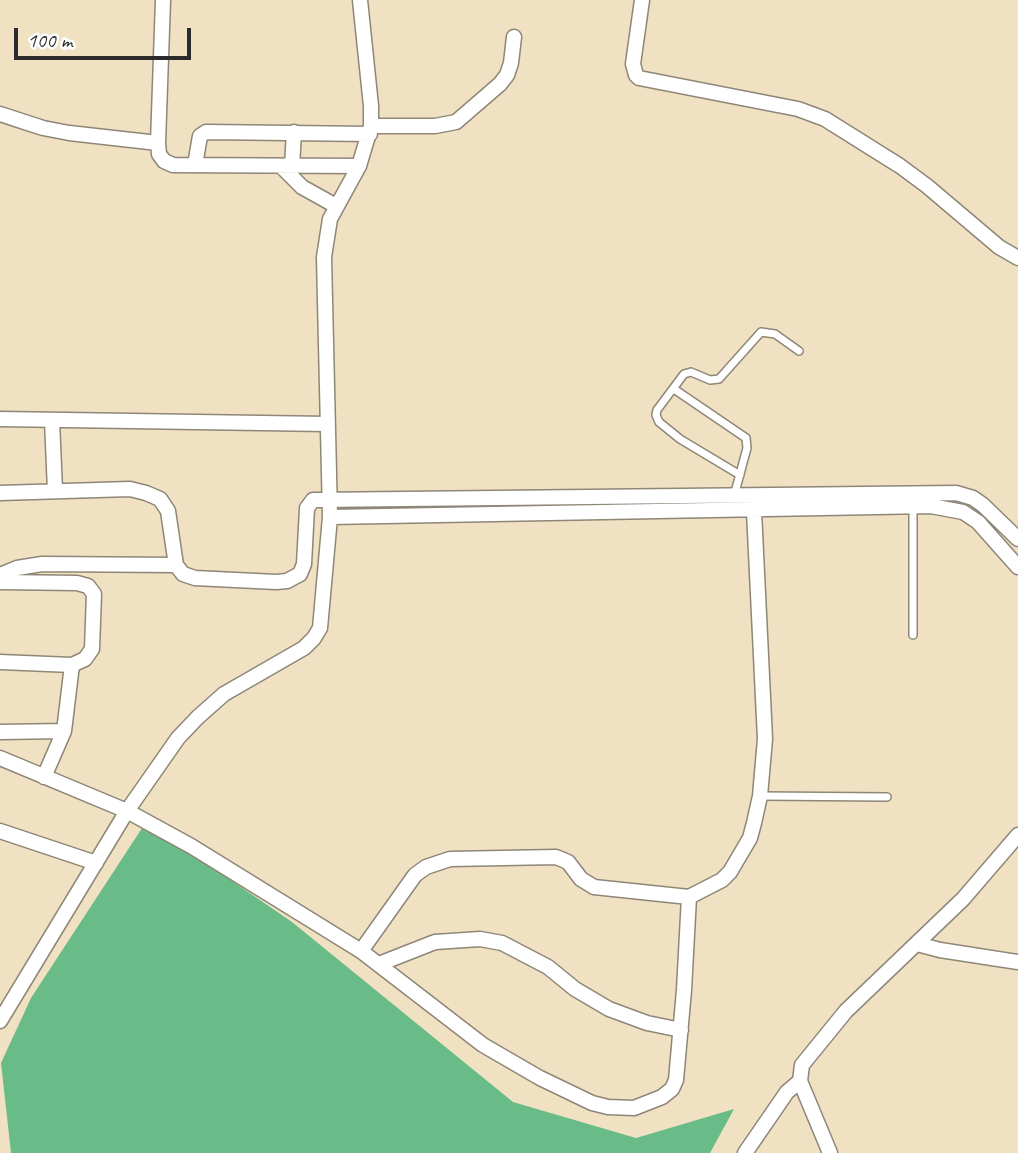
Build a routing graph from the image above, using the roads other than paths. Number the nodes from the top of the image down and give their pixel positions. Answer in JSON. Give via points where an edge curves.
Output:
{"nodes":[{"id":1,"x":163,"y":0,"type":"edge"},
{"id":2,"x":642,"y":0,"type":"edge"},
{"id":3,"x":364,"y":2,"type":"edge"},
{"id":4,"x":514,"y":37,"type":"dead end"},
{"id":5,"x":0,"y":114,"type":"edge"},
{"id":6,"x":370,"y":130,"type":"junction"},
{"id":7,"x":294,"y":132,"type":"junction"},
{"id":8,"x":158,"y":144,"type":"junction"},
{"id":9,"x":195,"y":165,"type":"junction"},
{"id":10,"x":287,"y":166,"type":"junction"},
{"id":11,"x":359,"y":166,"type":"junction"},
{"id":12,"x":336,"y":206,"type":"junction"},
{"id":13,"x":1018,"y":258,"type":"edge"},
{"id":14,"x":799,"y":351,"type":"dead end"},
{"id":15,"x":674,"y":388,"type":"junction"},
{"id":16,"x":0,"y":419,"type":"edge"},
{"id":17,"x":52,"y":420,"type":"junction"},
{"id":18,"x":327,"y":424,"type":"junction"},
{"id":19,"x":740,"y":475,"type":"junction"},
{"id":20,"x":55,"y":491,"type":"junction"},
{"id":21,"x":0,"y":492,"type":"edge"},
{"id":22,"x":734,"y":497,"type":"junction"},
{"id":23,"x":330,"y":500,"type":"junction"},
{"id":24,"x":913,"y":500,"type":"junction"},
{"id":25,"x":763,"y":506,"type":"junction"},
{"id":26,"x":330,"y":517,"type":"junction"},
{"id":27,"x":1018,"y":539,"type":"edge"},
{"id":28,"x":176,"y":565,"type":"junction"},
{"id":29,"x":1018,"y":567,"type":"edge"},
{"id":30,"x":0,"y":575,"type":"edge"},
{"id":31,"x":0,"y":582,"type":"edge"},
{"id":32,"x":913,"y":635,"type":"dead end"},
{"id":33,"x":0,"y":662,"type":"edge"},
{"id":34,"x":72,"y":665,"type":"junction"},
{"id":35,"x":64,"y":731,"type":"junction"},
{"id":36,"x":0,"y":732,"type":"edge"},
{"id":37,"x":0,"y":758,"type":"edge"},
{"id":38,"x":44,"y":777,"type":"junction"},
{"id":39,"x":760,"y":796,"type":"junction"},
{"id":40,"x":887,"y":797,"type":"dead end"},
{"id":41,"x":127,"y":811,"type":"junction"},
{"id":42,"x":0,"y":831,"type":"edge"},
{"id":43,"x":1018,"y":835,"type":"edge"},
{"id":44,"x":96,"y":863,"type":"junction"},
{"id":45,"x":689,"y":897,"type":"junction"},
{"id":46,"x":917,"y":943,"type":"junction"},
{"id":47,"x":361,"y":951,"type":"junction"},
{"id":48,"x":1018,"y":962,"type":"edge"},
{"id":49,"x":379,"y":964,"type":"junction"},
{"id":50,"x":0,"y":1021,"type":"edge"},
{"id":51,"x":681,"y":1030,"type":"junction"},
{"id":52,"x":800,"y":1081,"type":"junction"},
{"id":53,"x":745,"y":1153,"type":"edge"},
{"id":54,"x":830,"y":1153,"type":"edge"}],
"edges":[{"from":1,"to":8,"type":"street"},
{"from":2,"to":13,"type":"street","via":[[633,64],[639,78],[798,109],[825,119],[909,172]]},
{"from":3,"to":6,"type":"street"},
{"from":4,"to":6,"type":"street","via":[[507,75],[456,122]]},
{"from":5,"to":8,"type":"street","via":[[69,133]]},
{"from":6,"to":7,"type":"street"},
{"from":6,"to":11,"type":"street"},
{"from":7,"to":9,"type":"street","via":[[204,132]]},
{"from":7,"to":10,"type":"street"},
{"from":8,"to":9,"type":"street","via":[[164,161]]},
{"from":9,"to":10,"type":"street"},
{"from":10,"to":11,"type":"street"},
{"from":10,"to":12,"type":"street","via":[[302,187]]},
{"from":11,"to":12,"type":"street"},
{"from":12,"to":18,"type":"street","via":[[324,257]]},
{"from":14,"to":15,"type":"lane","via":[[775,334],[761,332],[719,379],[687,373]]},
{"from":15,"to":19,"type":"lane","via":[[746,438]]},
{"from":15,"to":19,"type":"lane","via":[[657,410],[659,422]]},
{"from":16,"to":17,"type":"street"},
{"from":17,"to":18,"type":"street"},
{"from":17,"to":20,"type":"street"},
{"from":18,"to":23,"type":"street"},
{"from":19,"to":22,"type":"lane"},
{"from":20,"to":21,"type":"street"},
{"from":20,"to":28,"type":"street","via":[[130,489],[160,499],[168,511]]},
{"from":22,"to":23,"type":"street"},
{"from":22,"to":25,"type":"street"},
{"from":23,"to":26,"type":"street"},
{"from":23,"to":28,"type":"street","via":[[308,504],[304,564],[294,578],[276,582],[195,578]]},
{"from":24,"to":25,"type":"street"},
{"from":24,"to":27,"type":"street","via":[[957,493],[973,498]]},
{"from":24,"to":29,"type":"street","via":[[963,512],[990,534]]},
{"from":24,"to":32,"type":"lane"},
{"from":25,"to":26,"type":"street"},
{"from":25,"to":39,"type":"street","via":[[765,739]]},
{"from":26,"to":41,"type":"street","via":[[317,635],[304,648],[224,694],[198,716]]},
{"from":28,"to":30,"type":"street","via":[[42,564]]},
{"from":31,"to":34,"type":"street","via":[[77,583],[92,589],[92,649]]},
{"from":33,"to":34,"type":"street"},
{"from":34,"to":35,"type":"street"},
{"from":35,"to":36,"type":"street"},
{"from":35,"to":38,"type":"street"},
{"from":37,"to":38,"type":"street"},
{"from":38,"to":41,"type":"street"},
{"from":39,"to":40,"type":"lane"},
{"from":39,"to":45,"type":"street","via":[[750,838],[730,872]]},
{"from":41,"to":44,"type":"street"},
{"from":41,"to":47,"type":"street"},
{"from":42,"to":44,"type":"street"},
{"from":43,"to":46,"type":"street","via":[[963,899]]},
{"from":44,"to":50,"type":"street"},
{"from":45,"to":47,"type":"street","via":[[594,887],[555,856],[450,859],[415,875]]},
{"from":45,"to":51,"type":"street"},
{"from":46,"to":48,"type":"street"},
{"from":46,"to":52,"type":"street","via":[[846,1011],[802,1065]]},
{"from":47,"to":49,"type":"street"},
{"from":49,"to":51,"type":"street","via":[[435,942],[480,939],[502,943],[548,967],[609,1009]]},
{"from":49,"to":51,"type":"street","via":[[483,1045],[540,1078],[608,1107],[634,1108],[672,1089],[678,1074]]},
{"from":52,"to":53,"type":"street","via":[[787,1092]]},
{"from":52,"to":54,"type":"street"}]}
